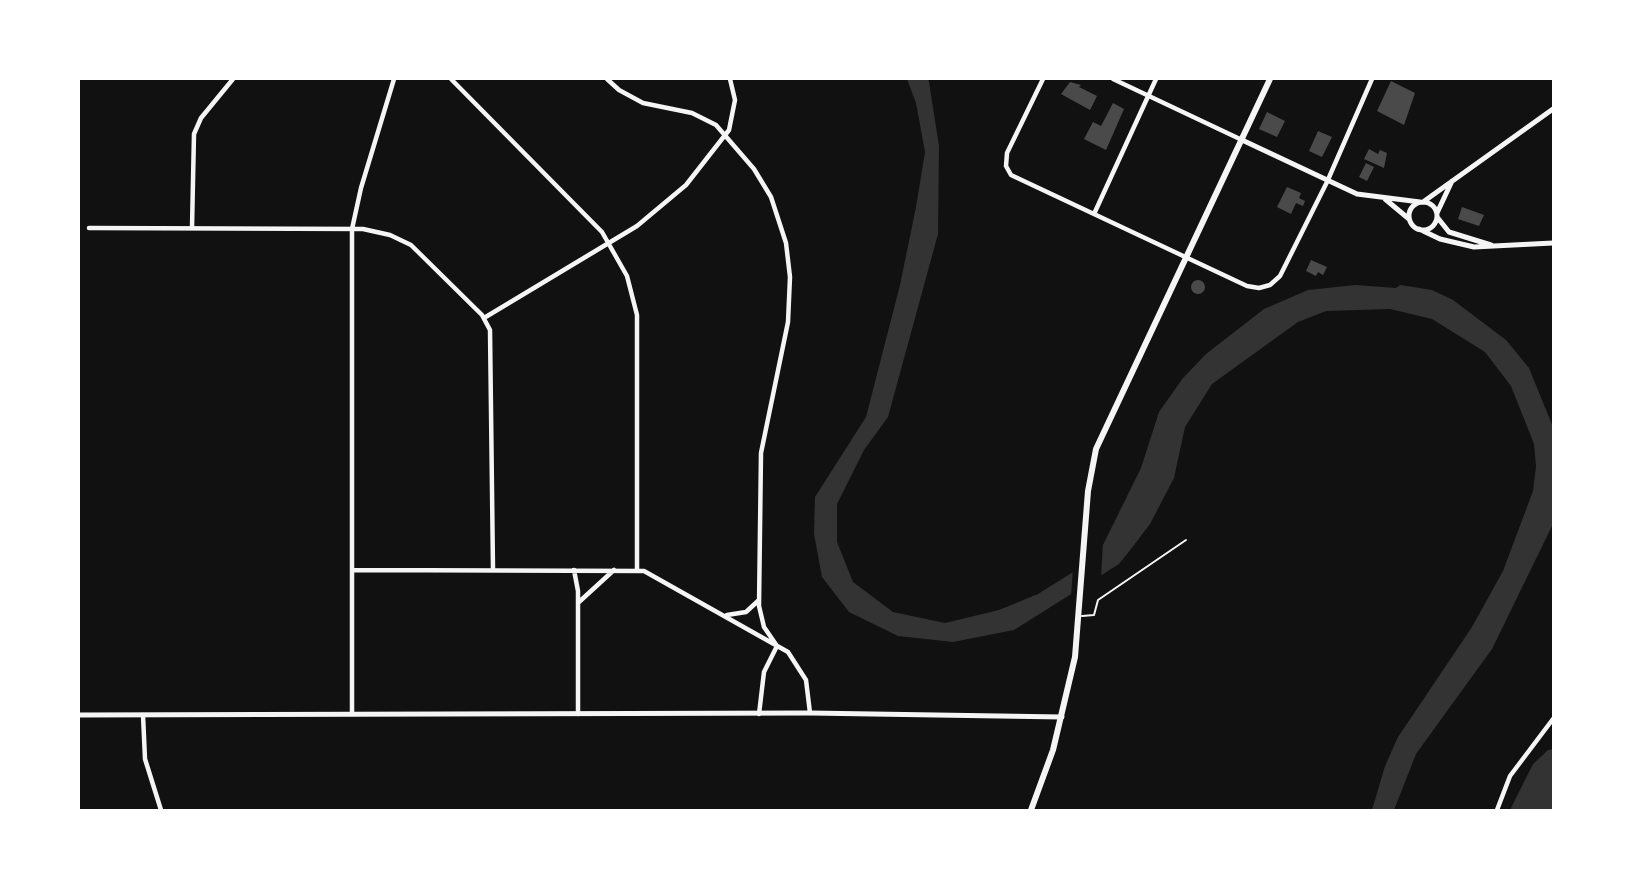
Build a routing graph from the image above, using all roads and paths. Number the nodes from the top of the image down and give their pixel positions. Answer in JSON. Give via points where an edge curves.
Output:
{"nodes":[{"id":1,"x":233,"y":79,"type":"edge"},
{"id":2,"x":394,"y":79,"type":"edge"},
{"id":3,"x":451,"y":79,"type":"edge"},
{"id":4,"x":607,"y":79,"type":"edge"},
{"id":5,"x":730,"y":79,"type":"edge"},
{"id":6,"x":1043,"y":79,"type":"edge"},
{"id":7,"x":1112,"y":79,"type":"edge"},
{"id":8,"x":1156,"y":79,"type":"edge"},
{"id":9,"x":1270,"y":79,"type":"edge"},
{"id":10,"x":1372,"y":79,"type":"edge"},
{"id":11,"x":1148,"y":96,"type":"junction"},
{"id":12,"x":1553,"y":109,"type":"edge"},
{"id":13,"x":726,"y":136,"type":"junction"},
{"id":14,"x":1242,"y":140,"type":"junction"},
{"id":15,"x":1452,"y":179,"type":"junction"},
{"id":16,"x":1327,"y":182,"type":"junction"},
{"id":17,"x":1385,"y":199,"type":"junction"},
{"id":18,"x":1422,"y":202,"type":"junction"},
{"id":19,"x":1093,"y":215,"type":"junction"},
{"id":20,"x":1437,"y":215,"type":"junction"},
{"id":21,"x":1409,"y":219,"type":"junction"},
{"id":22,"x":89,"y":228,"type":"dead end"},
{"id":23,"x":192,"y":228,"type":"junction"},
{"id":24,"x":352,"y":229,"type":"junction"},
{"id":25,"x":1419,"y":229,"type":"junction"},
{"id":26,"x":610,"y":243,"type":"junction"},
{"id":27,"x":1553,"y":243,"type":"edge"},
{"id":28,"x":1494,"y":246,"type":"junction"},
{"id":29,"x":1186,"y":257,"type":"junction"},
{"id":30,"x":484,"y":318,"type":"junction"},
{"id":31,"x":1186,"y":540,"type":"dead end"},
{"id":32,"x":354,"y":570,"type":"junction"},
{"id":33,"x":493,"y":570,"type":"junction"},
{"id":34,"x":574,"y":570,"type":"junction"},
{"id":35,"x":614,"y":570,"type":"junction"},
{"id":36,"x":637,"y":570,"type":"junction"},
{"id":37,"x":759,"y":600,"type":"junction"},
{"id":38,"x":578,"y":603,"type":"junction"},
{"id":39,"x":723,"y":614,"type":"junction"},
{"id":40,"x":1080,"y":616,"type":"junction"},
{"id":41,"x":777,"y":646,"type":"junction"},
{"id":42,"x":810,"y":713,"type":"junction"},
{"id":43,"x":352,"y":714,"type":"junction"},
{"id":44,"x":578,"y":714,"type":"junction"},
{"id":45,"x":759,"y":714,"type":"junction"},
{"id":46,"x":79,"y":715,"type":"edge"},
{"id":47,"x":143,"y":715,"type":"junction"},
{"id":48,"x":1062,"y":717,"type":"junction"},
{"id":49,"x":1553,"y":719,"type":"edge"},
{"id":50,"x":161,"y":810,"type":"edge"},
{"id":51,"x":1031,"y":810,"type":"edge"},
{"id":52,"x":1497,"y":810,"type":"edge"}],
"edges":[{"from":1,"to":23,"type":"street","via":[[201,118],[194,134]]},
{"from":2,"to":24,"type":"street"},
{"from":3,"to":26,"type":"street"},
{"from":4,"to":13,"type":"street","via":[[643,103],[704,117]]},
{"from":5,"to":13,"type":"street","via":[[735,106]]},
{"from":6,"to":19,"type":"street","via":[[1005,160],[1008,171]]},
{"from":7,"to":11,"type":"street"},
{"from":8,"to":11,"type":"street"},
{"from":9,"to":14,"type":"main road"},
{"from":10,"to":16,"type":"street"},
{"from":11,"to":14,"type":"street"},
{"from":11,"to":19,"type":"street"},
{"from":12,"to":15,"type":"street"},
{"from":13,"to":26,"type":"street","via":[[675,196]]},
{"from":13,"to":37,"type":"street","via":[[771,197],[789,257],[788,322],[761,453]]},
{"from":14,"to":16,"type":"street"},
{"from":14,"to":29,"type":"main road"},
{"from":15,"to":18,"type":"street"},
{"from":15,"to":20,"type":"street"},
{"from":16,"to":17,"type":"street"},
{"from":16,"to":29,"type":"street","via":[[1280,276],[1267,287],[1250,288]]},
{"from":17,"to":18,"type":"street"},
{"from":17,"to":21,"type":"street"},
{"from":18,"to":20,"type":"street","via":[[1431,204]]},
{"from":18,"to":21,"type":"street","via":[[1411,208]]},
{"from":19,"to":29,"type":"street"},
{"from":20,"to":25,"type":"street","via":[[1432,227]]},
{"from":20,"to":28,"type":"street","via":[[1449,232]]},
{"from":21,"to":25,"type":"street"},
{"from":22,"to":23,"type":"street"},
{"from":23,"to":24,"type":"street"},
{"from":24,"to":30,"type":"street","via":[[383,232],[411,246]]},
{"from":24,"to":32,"type":"street"},
{"from":25,"to":28,"type":"street","via":[[1461,245]]},
{"from":26,"to":30,"type":"street"},
{"from":26,"to":36,"type":"street","via":[[627,276],[637,315]]},
{"from":27,"to":28,"type":"street"},
{"from":29,"to":40,"type":"main road","via":[[1096,449],[1088,491]]},
{"from":30,"to":33,"type":"street","via":[[492,338]]},
{"from":31,"to":40,"type":"lane","via":[[1097,601],[1094,615]]},
{"from":32,"to":33,"type":"street"},
{"from":32,"to":43,"type":"street"},
{"from":33,"to":34,"type":"street"},
{"from":34,"to":35,"type":"street"},
{"from":34,"to":38,"type":"street"},
{"from":35,"to":36,"type":"street"},
{"from":35,"to":38,"type":"street"},
{"from":36,"to":39,"type":"street"},
{"from":37,"to":39,"type":"street","via":[[746,612]]},
{"from":37,"to":41,"type":"street","via":[[764,627]]},
{"from":38,"to":44,"type":"street"},
{"from":39,"to":41,"type":"street"},
{"from":40,"to":48,"type":"main road"},
{"from":41,"to":42,"type":"street","via":[[792,656],[804,674]]},
{"from":41,"to":45,"type":"street","via":[[764,672]]},
{"from":42,"to":45,"type":"street"},
{"from":42,"to":48,"type":"street"},
{"from":43,"to":44,"type":"street"},
{"from":43,"to":47,"type":"street"},
{"from":44,"to":45,"type":"street"},
{"from":46,"to":47,"type":"street"},
{"from":47,"to":50,"type":"street","via":[[145,758]]},
{"from":48,"to":51,"type":"main road"},
{"from":49,"to":52,"type":"street","via":[[1510,776]]}]}
